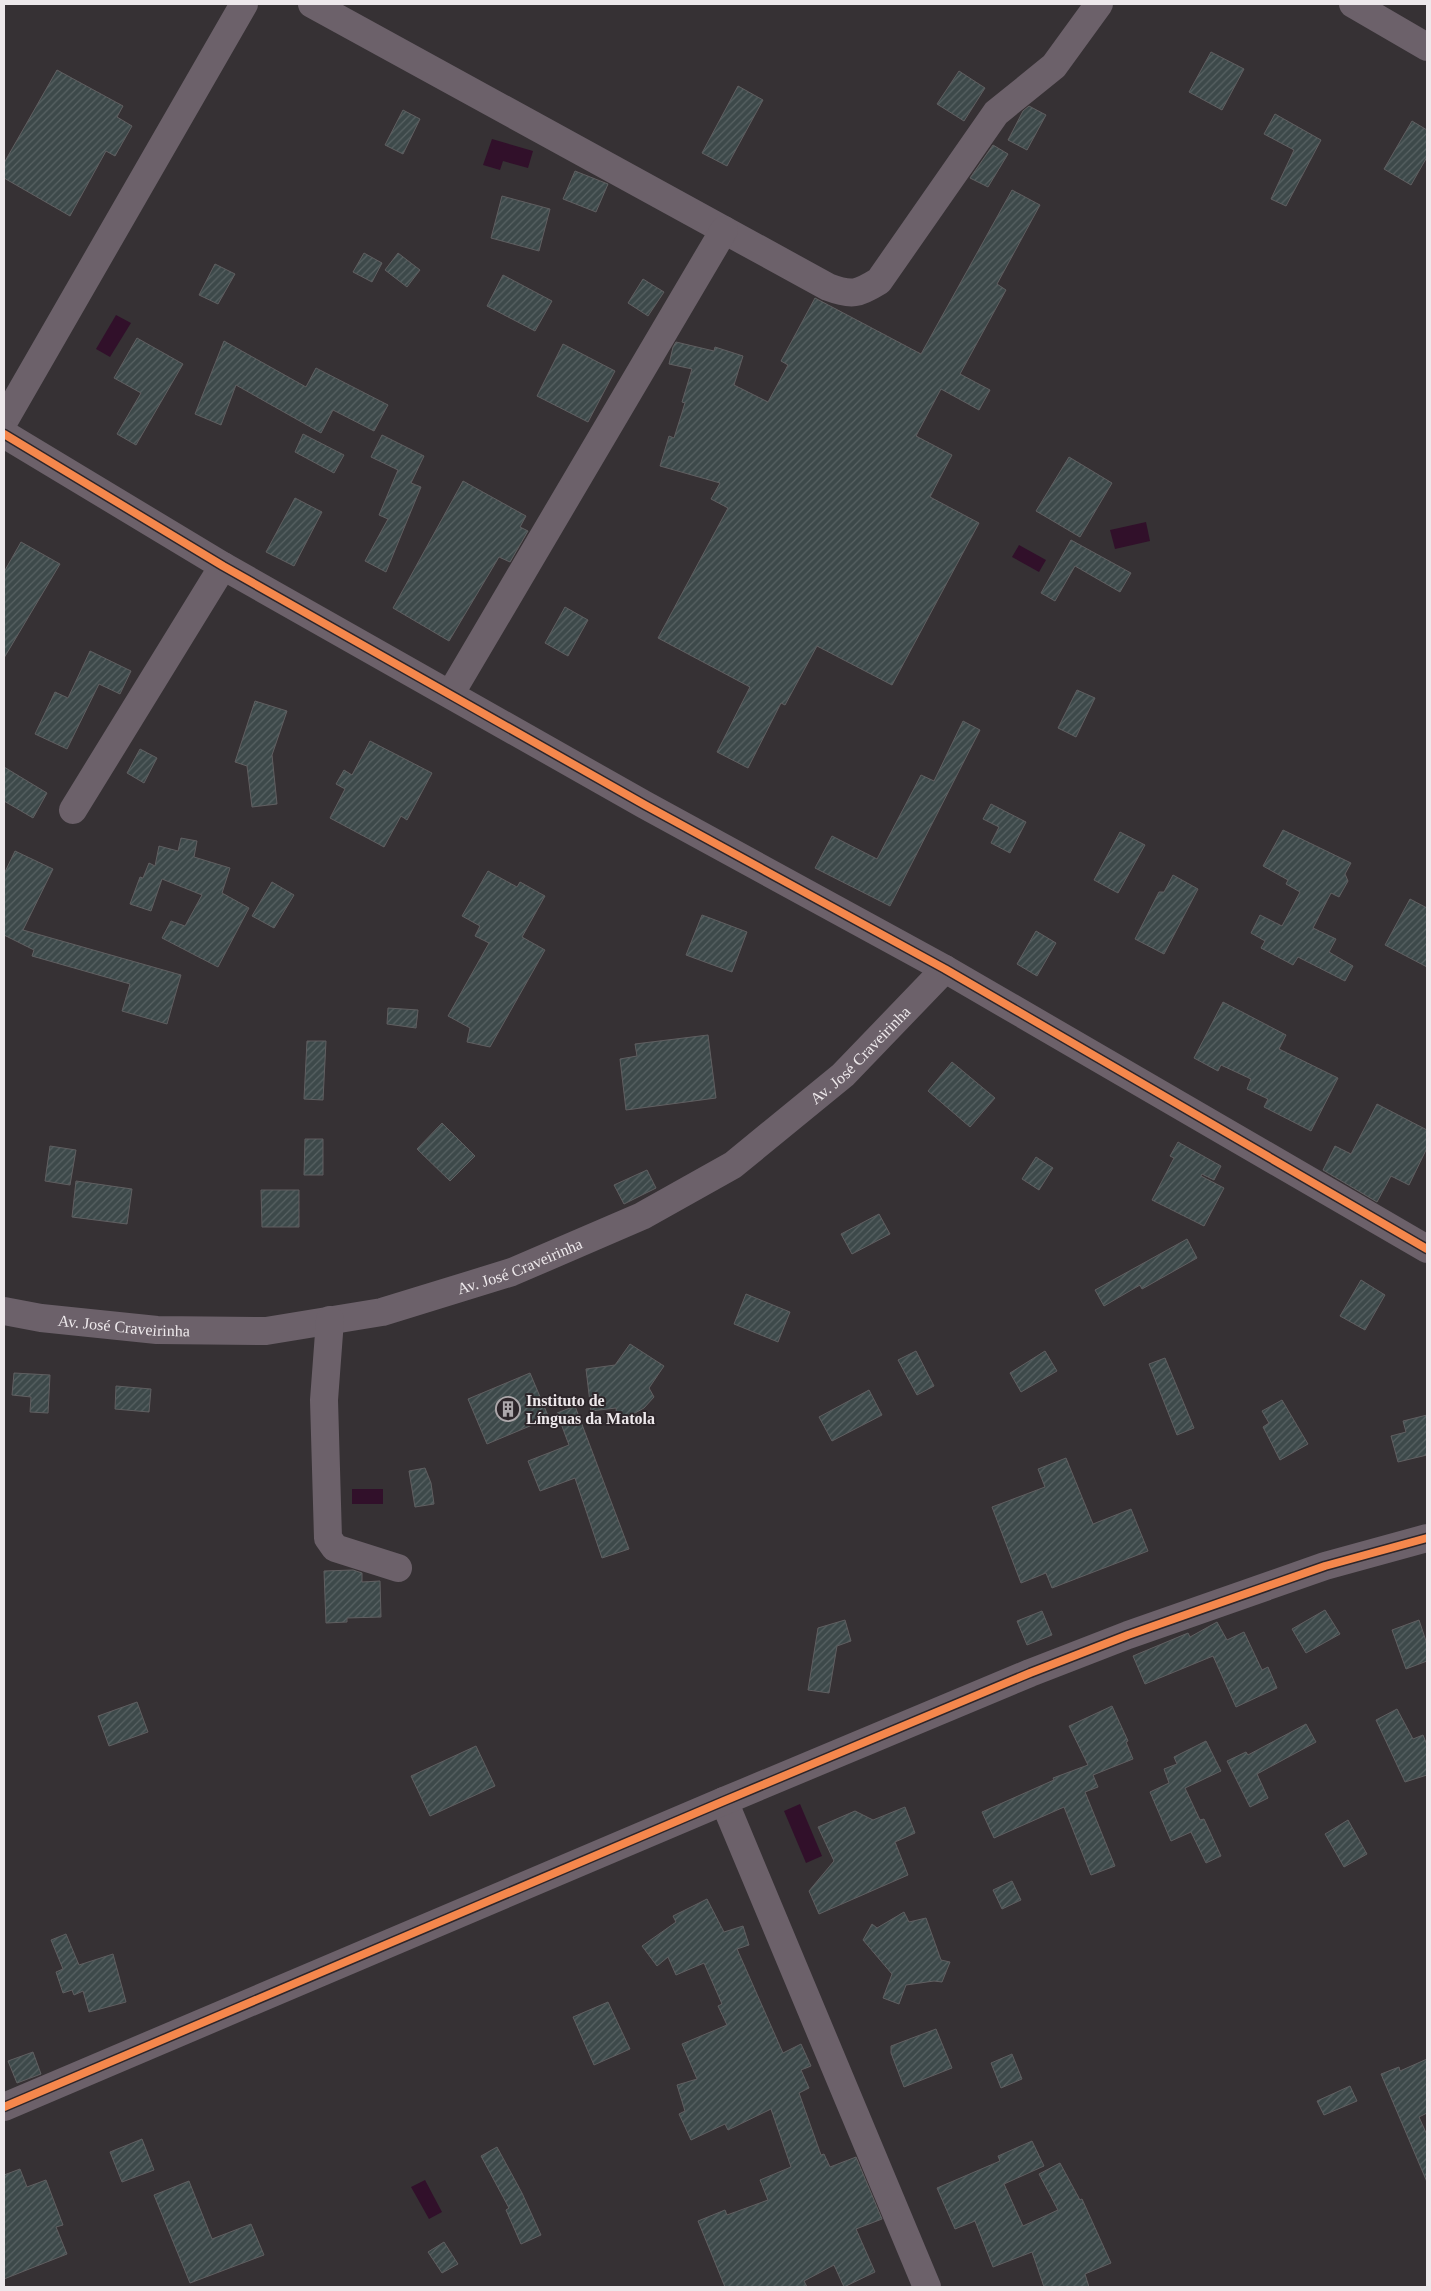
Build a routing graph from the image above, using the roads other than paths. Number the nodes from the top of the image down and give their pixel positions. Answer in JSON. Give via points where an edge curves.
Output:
{"nodes":[{"id":1,"x":244,"y":4,"type":"edge"},
{"id":2,"x":312,"y":4,"type":"edge"},
{"id":3,"x":1099,"y":4,"type":"edge"},
{"id":4,"x":1353,"y":4,"type":"edge"},
{"id":5,"x":1427,"y":47,"type":"edge"},
{"id":6,"x":724,"y":230,"type":"junction"},
{"id":7,"x":4,"y":421,"type":"edge"},
{"id":8,"x":4,"y":434,"type":"edge"},
{"id":9,"x":223,"y":566,"type":"junction"},
{"id":10,"x":451,"y":693,"type":"junction"},
{"id":11,"x":73,"y":810,"type":"dead end"},
{"id":12,"x":945,"y":969,"type":"junction"},
{"id":13,"x":1427,"y":1249,"type":"edge"},
{"id":14,"x":4,"y":1311,"type":"edge"},
{"id":15,"x":330,"y":1320,"type":"junction"},
{"id":16,"x":1427,"y":1538,"type":"edge"},
{"id":17,"x":398,"y":1568,"type":"dead end"},
{"id":18,"x":724,"y":1801,"type":"junction"},
{"id":19,"x":4,"y":2108,"type":"edge"},
{"id":20,"x":927,"y":2287,"type":"edge"}],
"edges":[{"from":1,"to":7,"type":"street"},
{"from":2,"to":6,"type":"street"},
{"from":3,"to":6,"type":"street","via":[[1054,66],[996,113],[879,281],[863,291],[847,294],[828,287]]},
{"from":4,"to":5,"type":"street"},
{"from":6,"to":10,"type":"street"},
{"from":8,"to":9,"type":"street"},
{"from":9,"to":10,"type":"street"},
{"from":9,"to":11,"type":"street"},
{"from":10,"to":12,"type":"street","via":[[644,805]]},
{"from":12,"to":13,"type":"street"},
{"from":12,"to":15,"type":"street","name":"Av. José Craveirinha","via":[[843,1075],[732,1165],[650,1212],[512,1272],[382,1312]]},
{"from":14,"to":15,"type":"street","name":"Av. José Craveirinha","via":[[157,1330],[266,1331]]},
{"from":15,"to":17,"type":"street","via":[[324,1400],[328,1538],[335,1548]]},
{"from":16,"to":18,"type":"street","via":[[1324,1566],[1128,1636],[1030,1673]]},
{"from":18,"to":19,"type":"street"},
{"from":18,"to":20,"type":"street"}]}
